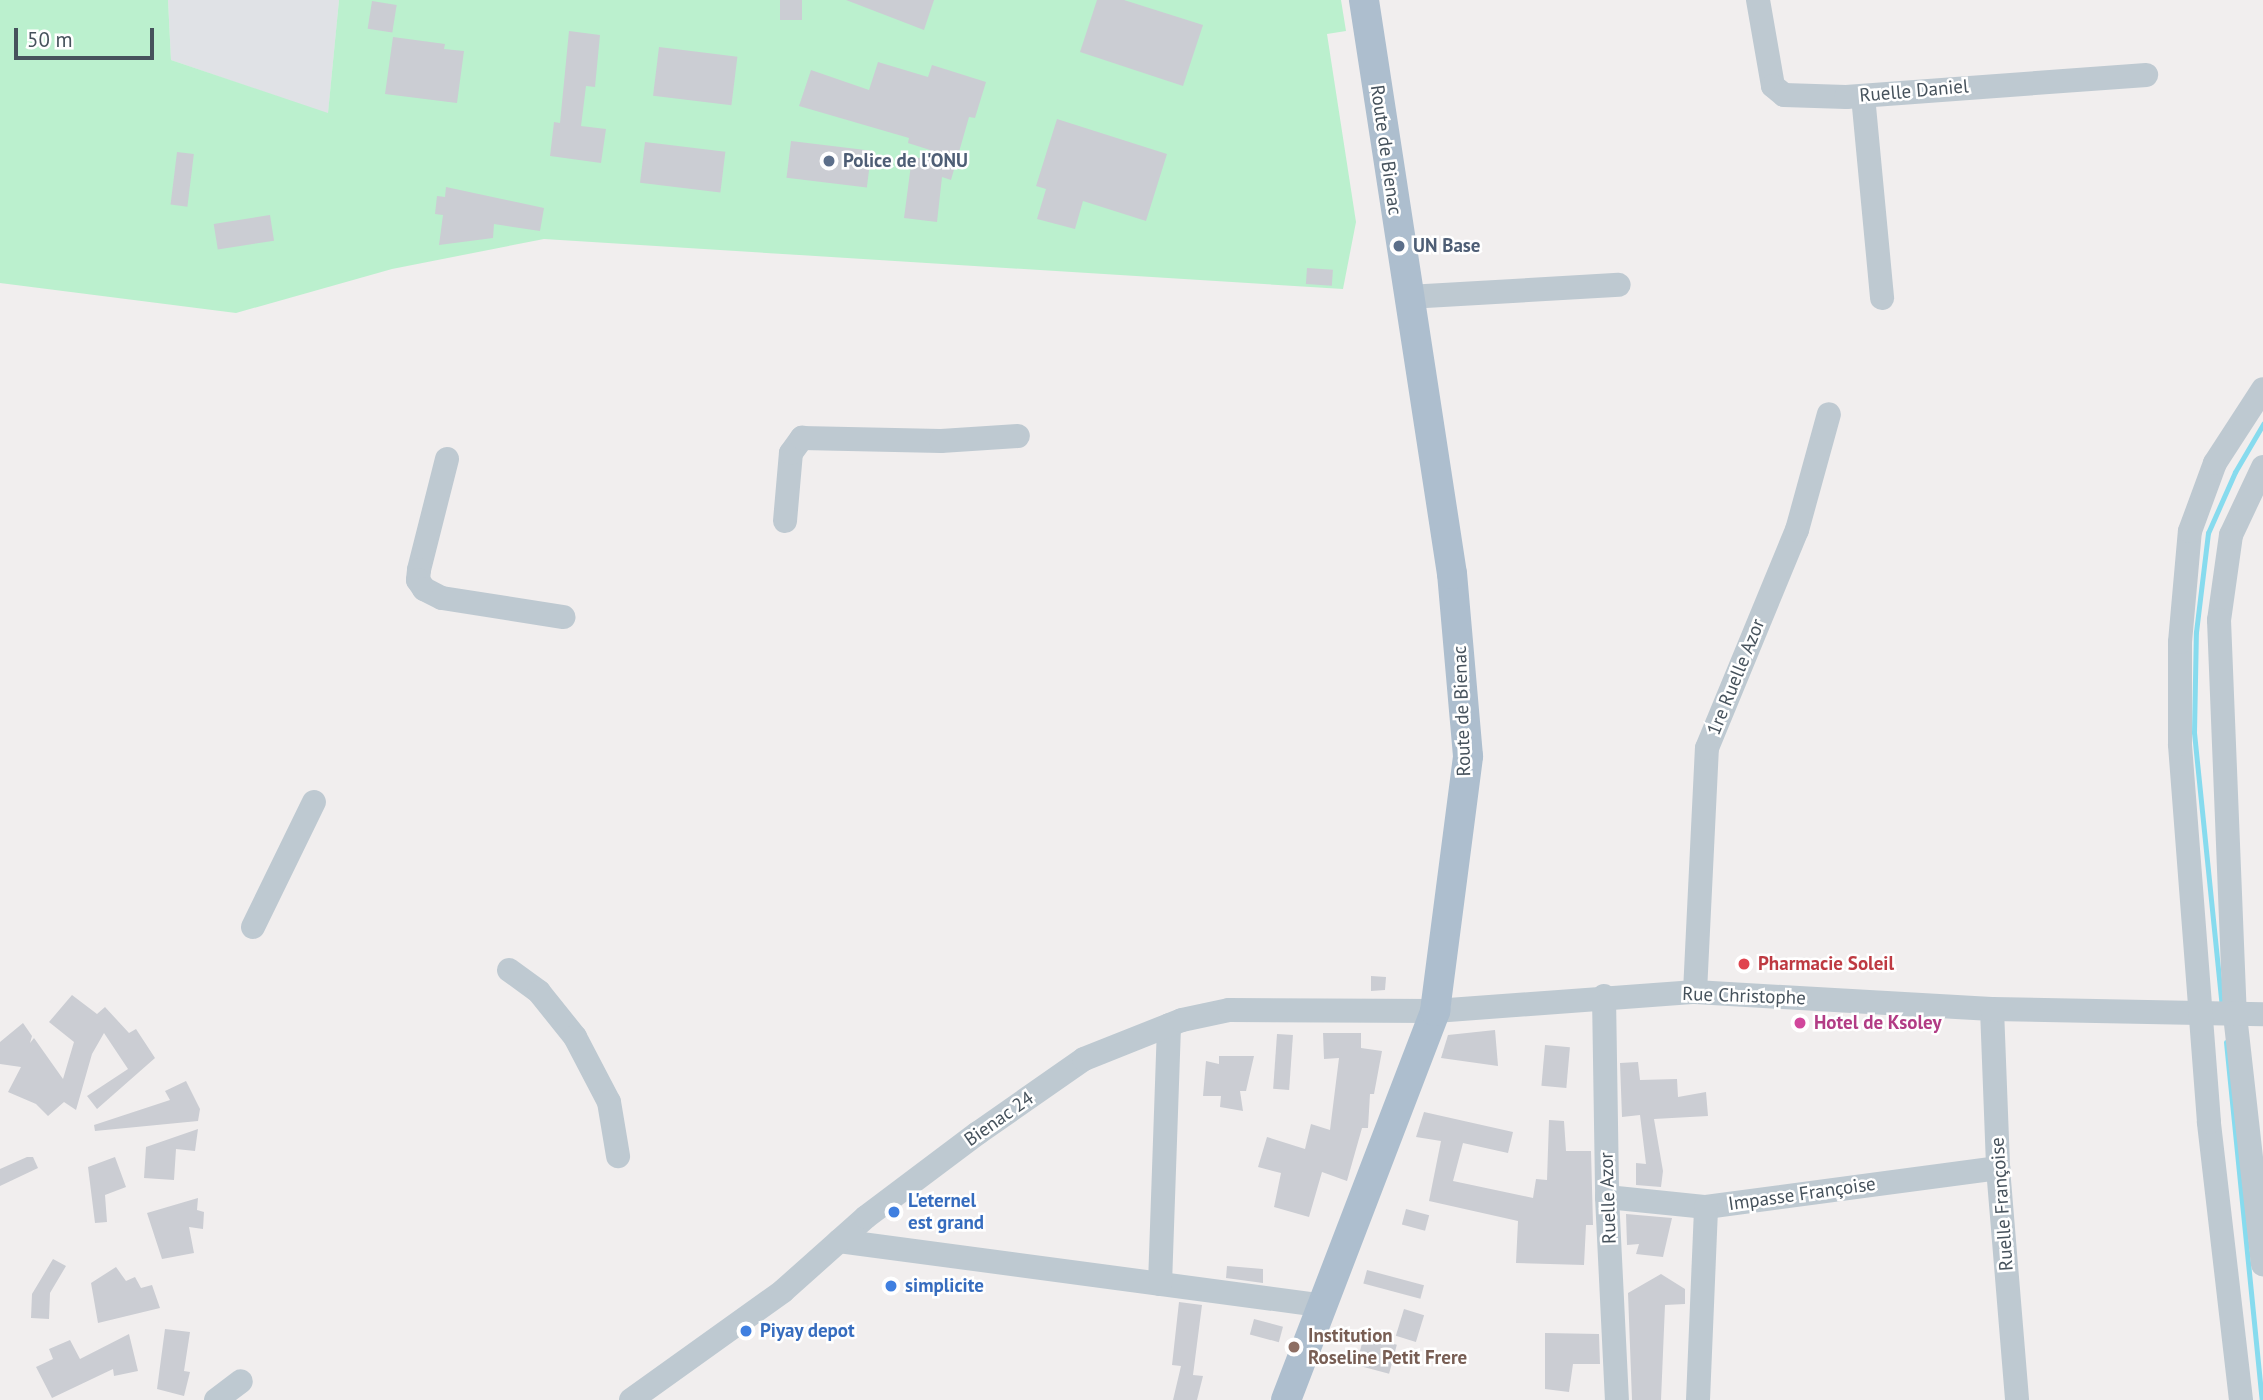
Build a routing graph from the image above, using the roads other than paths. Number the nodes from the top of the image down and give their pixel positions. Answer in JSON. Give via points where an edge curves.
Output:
{"nodes":[{"id":1,"x":1364,"y":0,"type":"edge"},
{"id":2,"x":1758,"y":0,"type":"edge"},
{"id":3,"x":2146,"y":75,"type":"dead end"},
{"id":4,"x":1863,"y":96,"type":"junction"},
{"id":5,"x":1619,"y":285,"type":"dead end"},
{"id":6,"x":1408,"y":297,"type":"junction"},
{"id":7,"x":1882,"y":298,"type":"dead end"},
{"id":8,"x":2263,"y":389,"type":"edge"},
{"id":9,"x":1829,"y":414,"type":"dead end"},
{"id":10,"x":1018,"y":436,"type":"dead end"},
{"id":11,"x":447,"y":459,"type":"dead end"},
{"id":12,"x":2263,"y":467,"type":"edge"},
{"id":13,"x":785,"y":521,"type":"dead end"},
{"id":14,"x":564,"y":617,"type":"dead end"},
{"id":15,"x":314,"y":802,"type":"dead end"},
{"id":16,"x":253,"y":927,"type":"dead end"},
{"id":17,"x":509,"y":970,"type":"dead end"},
{"id":18,"x":1695,"y":992,"type":"junction"},
{"id":19,"x":1604,"y":996,"type":"junction"},
{"id":20,"x":1992,"y":1009,"type":"junction"},
{"id":21,"x":1435,"y":1011,"type":"junction"},
{"id":22,"x":2263,"y":1014,"type":"edge"},
{"id":23,"x":2201,"y":1015,"type":"junction"},
{"id":24,"x":2235,"y":1015,"type":"junction"},
{"id":25,"x":1169,"y":1025,"type":"junction"},
{"id":26,"x":618,"y":1156,"type":"dead end"},
{"id":27,"x":1998,"y":1168,"type":"junction"},
{"id":28,"x":1606,"y":1197,"type":"junction"},
{"id":29,"x":1706,"y":1207,"type":"junction"},
{"id":30,"x":839,"y":1241,"type":"junction"},
{"id":31,"x":2263,"y":1264,"type":"edge"},
{"id":32,"x":1160,"y":1284,"type":"junction"},
{"id":33,"x":1323,"y":1306,"type":"junction"},
{"id":34,"x":241,"y":1381,"type":"dead end"},
{"id":35,"x":216,"y":1400,"type":"edge"},
{"id":36,"x":631,"y":1400,"type":"edge"},
{"id":37,"x":1286,"y":1400,"type":"edge"},
{"id":38,"x":1617,"y":1400,"type":"edge"},
{"id":39,"x":1698,"y":1400,"type":"edge"},
{"id":40,"x":2017,"y":1400,"type":"edge"},
{"id":41,"x":2241,"y":1400,"type":"edge"}],
"edges":[{"from":1,"to":6,"type":"main road","name":"Route de Bienac"},
{"from":2,"to":4,"type":"street","name":"Ruelle Daniel","via":[[1773,86],[1784,95],[1799,97]]},
{"from":3,"to":4,"type":"street","name":"Ruelle Daniel"},
{"from":4,"to":7,"type":"street"},
{"from":5,"to":6,"type":"street"},
{"from":6,"to":21,"type":"main road","name":"Route de Bienac","via":[[1452,574],[1468,756]]},
{"from":8,"to":23,"type":"street","via":[[2215,463],[2190,531],[2180,642],[2180,744]]},
{"from":9,"to":18,"type":"street","name":"1re Ruelle Azor","via":[[1797,530],[1707,748]]},
{"from":10,"to":13,"type":"street","via":[[941,441],[802,438],[791,453]]},
{"from":11,"to":14,"type":"street","via":[[419,570],[418,580],[424,589],[442,598]]},
{"from":12,"to":24,"type":"street","via":[[2231,535],[2219,620]]},
{"from":15,"to":16,"type":"street"},
{"from":17,"to":26,"type":"street","via":[[539,992],[575,1037],[609,1102]]},
{"from":18,"to":19,"type":"street","name":"Rue Christophe"},
{"from":18,"to":20,"type":"street","name":"Rue Christophe"},
{"from":19,"to":21,"type":"street","name":"Rue Christophe"},
{"from":19,"to":28,"type":"street","name":"Ruelle Azor"},
{"from":20,"to":23,"type":"street","name":"Rue Christophe"},
{"from":20,"to":27,"type":"street","name":"Ruelle Françoise"},
{"from":21,"to":25,"type":"street","name":"Bienac 24","via":[[1229,1010]]},
{"from":21,"to":33,"type":"main road","name":"Route de Bienac"},
{"from":22,"to":24,"type":"street","name":"Rue Christophe"},
{"from":23,"to":24,"type":"street","name":"Rue Christophe"},
{"from":23,"to":41,"type":"street"},
{"from":24,"to":31,"type":"street"},
{"from":25,"to":30,"type":"street","name":"Bienac 24","via":[[1084,1059],[978,1133]]},
{"from":25,"to":32,"type":"street"},
{"from":27,"to":29,"type":"street","name":"Impasse Françoise"},
{"from":27,"to":40,"type":"street","name":"Ruelle Françoise"},
{"from":28,"to":29,"type":"street","name":"Impasse Françoise"},
{"from":28,"to":38,"type":"street","name":"Ruelle Azor"},
{"from":29,"to":39,"type":"street"},
{"from":30,"to":32,"type":"street"},
{"from":30,"to":36,"type":"street","name":"Bienac 24","via":[[783,1291]]},
{"from":32,"to":33,"type":"street"},
{"from":33,"to":37,"type":"main road","name":"Route de Bienac"},
{"from":34,"to":35,"type":"street"}]}
